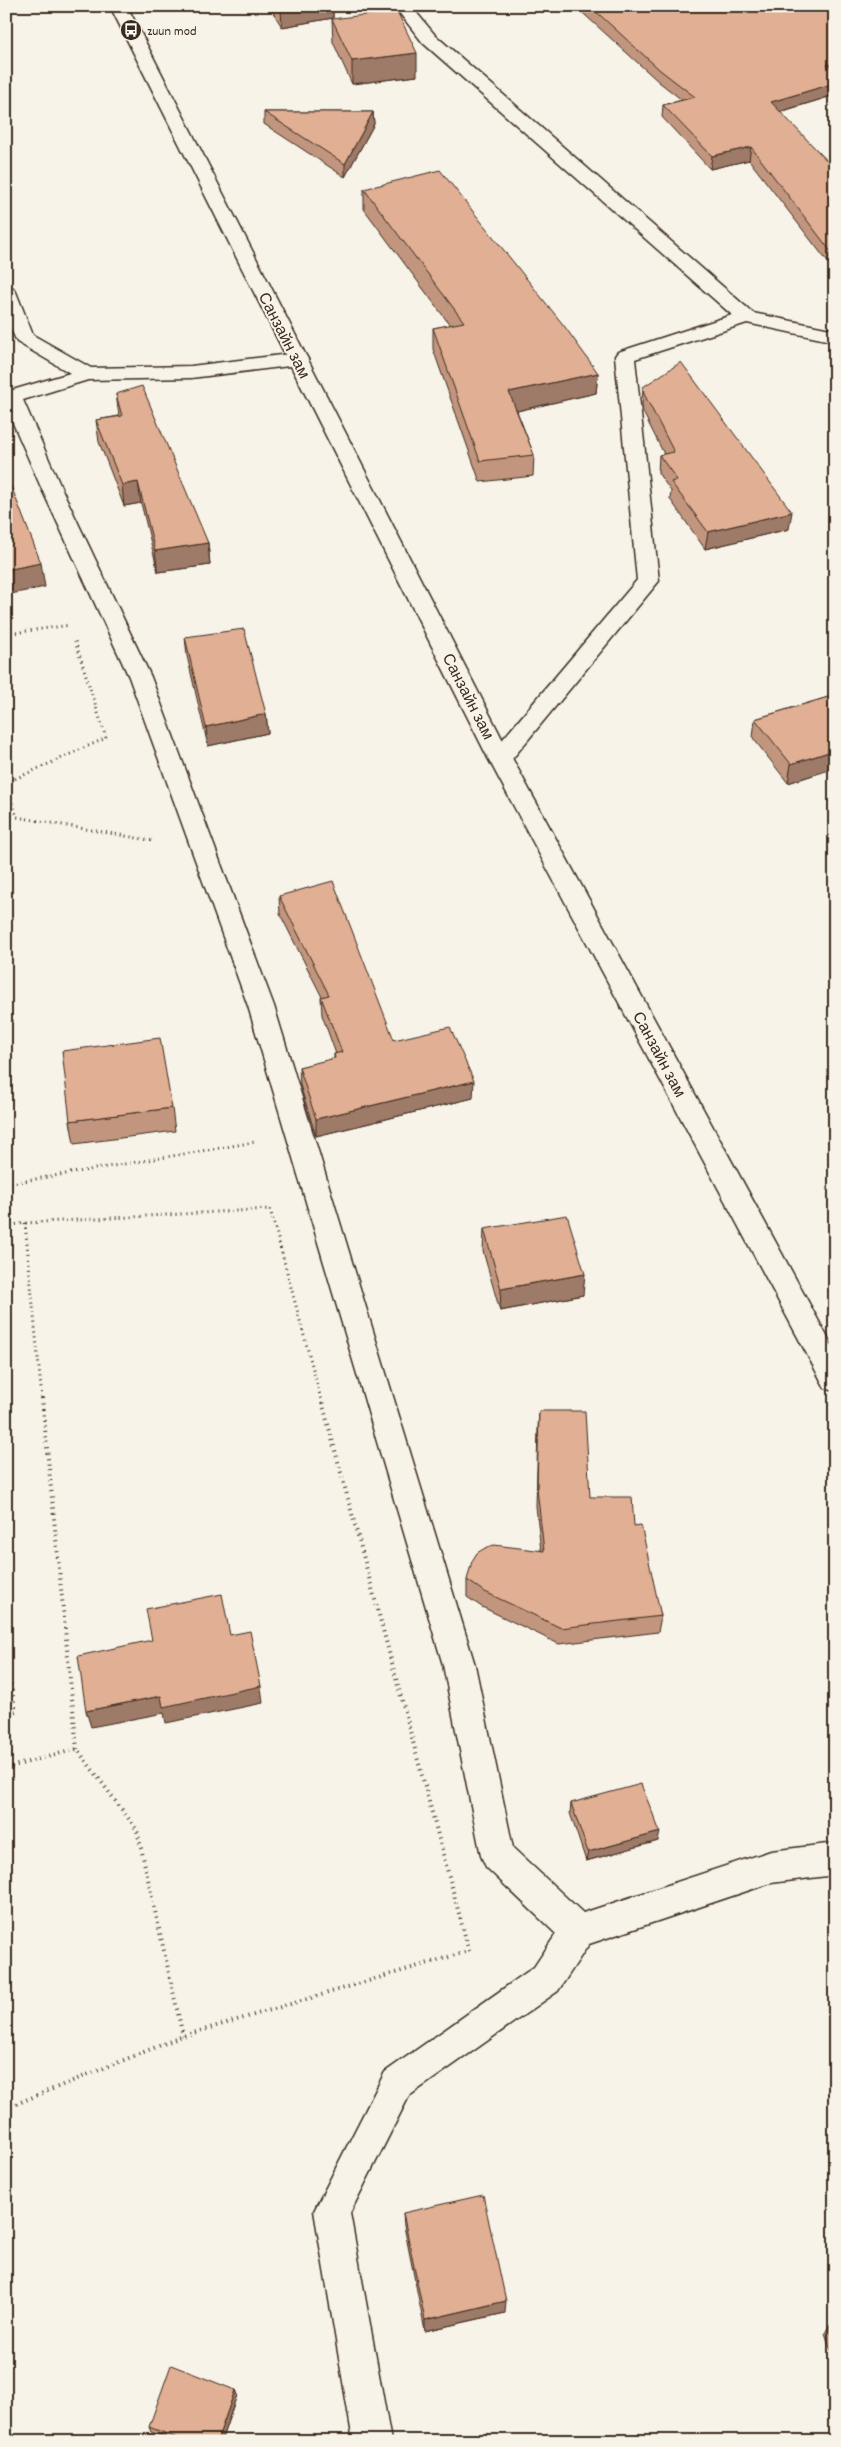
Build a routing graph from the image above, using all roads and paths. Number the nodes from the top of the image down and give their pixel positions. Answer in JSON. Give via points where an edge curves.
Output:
{"nodes":[{"id":1,"x":118,"y":6,"type":"edge"},
{"id":2,"x":402,"y":6,"type":"edge"},
{"id":3,"x":6,"y":292,"type":"edge"},
{"id":4,"x":746,"y":317,"type":"junction"},
{"id":5,"x":835,"y":336,"type":"edge"},
{"id":6,"x":298,"y":359,"type":"junction"},
{"id":7,"x":87,"y":374,"type":"junction"},
{"id":8,"x":69,"y":616,"type":"dead end"},
{"id":9,"x":70,"y":625,"type":"junction"},
{"id":10,"x":6,"y":634,"type":"edge"},
{"id":11,"x":500,"y":758,"type":"junction"},
{"id":12,"x":6,"y":783,"type":"edge"},
{"id":13,"x":160,"y":842,"type":"dead end"},
{"id":14,"x":300,"y":1134,"type":"junction"},
{"id":15,"x":6,"y":1184,"type":"edge"},
{"id":16,"x":25,"y":1222,"type":"junction"},
{"id":17,"x":6,"y":1226,"type":"edge"},
{"id":18,"x":835,"y":1379,"type":"edge"},
{"id":19,"x":6,"y":1663,"type":"edge"},
{"id":20,"x":6,"y":1714,"type":"edge"},
{"id":21,"x":77,"y":1749,"type":"junction"},
{"id":22,"x":6,"y":1768,"type":"edge"},
{"id":23,"x":835,"y":1859,"type":"edge"},
{"id":24,"x":578,"y":1931,"type":"junction"},
{"id":25,"x":183,"y":2036,"type":"junction"},
{"id":26,"x":6,"y":2108,"type":"edge"},
{"id":27,"x":372,"y":2441,"type":"edge"}],
"edges":[{"from":1,"to":6,"type":"street","name":"Санзайн зам"},
{"from":2,"to":4,"type":"street","via":[[429,39]]},
{"from":3,"to":7,"type":"street","via":[[24,338]]},
{"from":4,"to":5,"type":"street"},
{"from":4,"to":11,"type":"street","via":[[625,356],[648,581]]},
{"from":6,"to":7,"type":"street","via":[[191,372]]},
{"from":6,"to":11,"type":"street","name":"Санзайн зам"},
{"from":7,"to":14,"type":"street","via":[[12,396],[140,677],[261,1006]]},
{"from":8,"to":9,"type":"path"},
{"from":9,"to":10,"type":"path"},
{"from":9,"to":12,"type":"path","via":[[106,738]]},
{"from":11,"to":18,"type":"street","name":"Санзайн зам"},
{"from":12,"to":13,"type":"path","via":[[16,817]]},
{"from":14,"to":15,"type":"path"},
{"from":14,"to":24,"type":"street","via":[[459,1665],[498,1856]]},
{"from":16,"to":17,"type":"path"},
{"from":16,"to":21,"type":"path"},
{"from":16,"to":25,"type":"path","via":[[270,1209],[469,1951]]},
{"from":19,"to":20,"type":"path","via":[[16,1711]]},
{"from":21,"to":22,"type":"path"},
{"from":21,"to":25,"type":"path","via":[[137,1830]]},
{"from":23,"to":24,"type":"street","via":[[771,1867]]},
{"from":24,"to":27,"type":"street","via":[[546,1979],[397,2084],[332,2211]]},
{"from":25,"to":26,"type":"path"}]}
